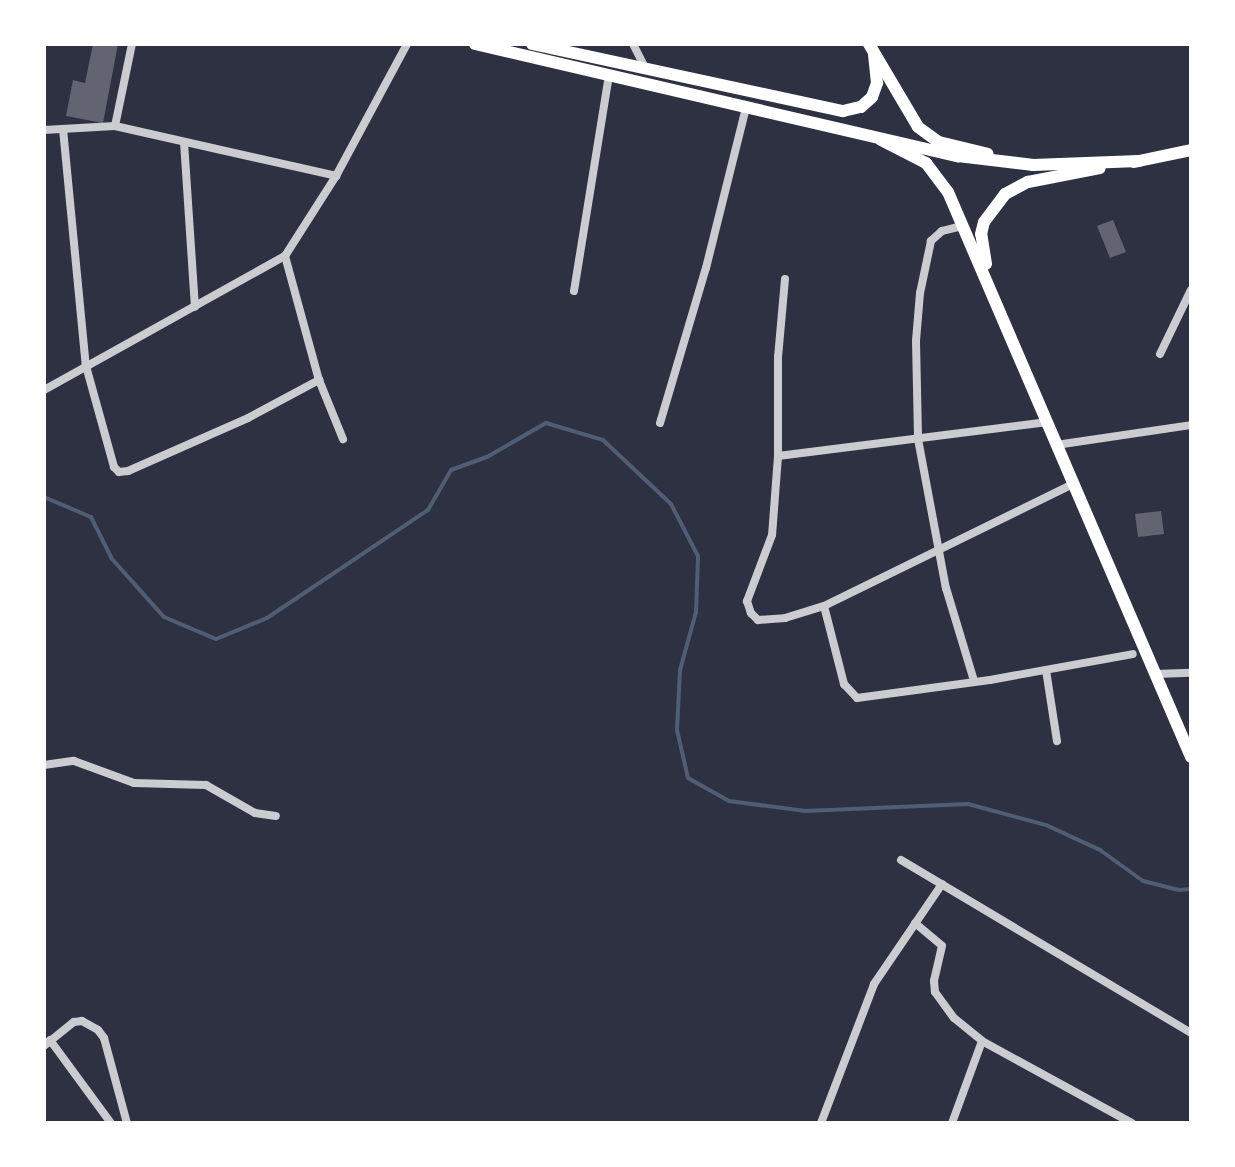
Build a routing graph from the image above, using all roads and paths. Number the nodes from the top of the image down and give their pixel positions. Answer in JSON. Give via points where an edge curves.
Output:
{"nodes":[{"id":1,"x":132,"y":44,"type":"edge"},
{"id":2,"x":407,"y":44,"type":"edge"},
{"id":3,"x":475,"y":44,"type":"edge"},
{"id":4,"x":532,"y":44,"type":"edge"},
{"id":5,"x":633,"y":44,"type":"edge"},
{"id":6,"x":871,"y":49,"type":"edge"},
{"id":7,"x":645,"y":68,"type":"junction"},
{"id":8,"x":609,"y":75,"type":"junction"},
{"id":9,"x":746,"y":107,"type":"junction"},
{"id":10,"x":115,"y":126,"type":"junction"},
{"id":11,"x":63,"y":129,"type":"junction"},
{"id":12,"x":44,"y":130,"type":"edge"},
{"id":13,"x":881,"y":140,"type":"junction"},
{"id":14,"x":184,"y":142,"type":"junction"},
{"id":15,"x":1191,"y":150,"type":"edge"},
{"id":16,"x":1139,"y":161,"type":"junction"},
{"id":17,"x":1033,"y":165,"type":"junction"},
{"id":18,"x":336,"y":176,"type":"junction"},
{"id":19,"x":962,"y":226,"type":"junction"},
{"id":20,"x":285,"y":256,"type":"junction"},
{"id":21,"x":785,"y":279,"type":"dead end"},
{"id":22,"x":993,"y":290,"type":"junction"},
{"id":23,"x":1191,"y":290,"type":"edge"},
{"id":24,"x":574,"y":291,"type":"dead end"},
{"id":25,"x":195,"y":307,"type":"junction"},
{"id":26,"x":1160,"y":354,"type":"dead end"},
{"id":27,"x":86,"y":366,"type":"junction"},
{"id":28,"x":319,"y":380,"type":"junction"},
{"id":29,"x":44,"y":390,"type":"edge"},
{"id":30,"x":1046,"y":422,"type":"junction"},
{"id":31,"x":660,"y":423,"type":"dead end"},
{"id":32,"x":1191,"y":425,"type":"edge"},
{"id":33,"x":343,"y":439,"type":"dead end"},
{"id":34,"x":918,"y":439,"type":"junction"},
{"id":35,"x":1056,"y":445,"type":"junction"},
{"id":36,"x":778,"y":456,"type":"junction"},
{"id":37,"x":1073,"y":484,"type":"junction"},
{"id":38,"x":940,"y":550,"type":"junction"},
{"id":39,"x":824,"y":606,"type":"junction"},
{"id":40,"x":1133,"y":654,"type":"dead end"},
{"id":41,"x":1046,"y":670,"type":"junction"},
{"id":42,"x":1191,"y":673,"type":"edge"},
{"id":43,"x":1155,"y":674,"type":"junction"},
{"id":44,"x":974,"y":681,"type":"junction"},
{"id":45,"x":1057,"y":741,"type":"dead end"},
{"id":46,"x":1191,"y":757,"type":"edge"},
{"id":47,"x":44,"y":765,"type":"edge"},
{"id":48,"x":276,"y":816,"type":"dead end"},
{"id":49,"x":901,"y":860,"type":"dead end"},
{"id":50,"x":942,"y":884,"type":"junction"},
{"id":51,"x":915,"y":923,"type":"junction"},
{"id":52,"x":1191,"y":1033,"type":"edge"},
{"id":53,"x":982,"y":1041,"type":"junction"},
{"id":54,"x":47,"y":1043,"type":"edge"},
{"id":55,"x":111,"y":1123,"type":"edge"},
{"id":56,"x":127,"y":1123,"type":"edge"},
{"id":57,"x":821,"y":1123,"type":"edge"},
{"id":58,"x":952,"y":1123,"type":"edge"},
{"id":59,"x":1132,"y":1123,"type":"edge"}],
"edges":[{"from":1,"to":10,"type":"street"},
{"from":2,"to":18,"type":"street"},
{"from":3,"to":8,"type":"main road"},
{"from":4,"to":7,"type":"main road"},
{"from":5,"to":7,"type":"street"},
{"from":6,"to":7,"type":"main road","via":[[877,83],[872,97],[861,107],[843,111]]},
{"from":6,"to":17,"type":"main road","via":[[909,115],[927,135]]},
{"from":8,"to":9,"type":"main road"},
{"from":8,"to":24,"type":"street"},
{"from":9,"to":13,"type":"main road"},
{"from":9,"to":31,"type":"street"},
{"from":10,"to":11,"type":"street"},
{"from":10,"to":14,"type":"street"},
{"from":11,"to":12,"type":"street"},
{"from":11,"to":27,"type":"street"},
{"from":13,"to":17,"type":"main road"},
{"from":13,"to":19,"type":"main road","via":[[935,172]]},
{"from":14,"to":18,"type":"street"},
{"from":14,"to":25,"type":"street"},
{"from":15,"to":16,"type":"main road"},
{"from":16,"to":17,"type":"main road"},
{"from":16,"to":22,"type":"main road","via":[[1028,182],[1005,194],[990,210],[981,234]]},
{"from":18,"to":20,"type":"street"},
{"from":19,"to":22,"type":"main road"},
{"from":19,"to":34,"type":"street","via":[[942,231],[931,241],[920,293]]},
{"from":20,"to":25,"type":"street"},
{"from":20,"to":28,"type":"street"},
{"from":21,"to":36,"type":"street"},
{"from":22,"to":30,"type":"main road"},
{"from":23,"to":26,"type":"street"},
{"from":25,"to":27,"type":"street"},
{"from":27,"to":28,"type":"street","via":[[119,472],[195,443]]},
{"from":27,"to":29,"type":"street"},
{"from":28,"to":33,"type":"street"},
{"from":30,"to":34,"type":"street"},
{"from":30,"to":35,"type":"main road"},
{"from":32,"to":35,"type":"street"},
{"from":34,"to":36,"type":"street"},
{"from":34,"to":38,"type":"street"},
{"from":35,"to":37,"type":"main road"},
{"from":36,"to":39,"type":"street","via":[[772,535],[747,601],[758,620],[771,621]]},
{"from":37,"to":38,"type":"street"},
{"from":37,"to":43,"type":"main road"},
{"from":38,"to":39,"type":"street"},
{"from":38,"to":44,"type":"street"},
{"from":39,"to":44,"type":"street","via":[[851,695]]},
{"from":40,"to":41,"type":"street"},
{"from":41,"to":44,"type":"street"},
{"from":41,"to":45,"type":"street"},
{"from":42,"to":43,"type":"street"},
{"from":43,"to":46,"type":"main road"},
{"from":47,"to":48,"type":"street","via":[[74,761],[134,783],[206,785],[255,813]]},
{"from":49,"to":50,"type":"street"},
{"from":50,"to":51,"type":"street"},
{"from":50,"to":52,"type":"street"},
{"from":51,"to":53,"type":"street","via":[[942,946],[934,981],[942,1005]]},
{"from":51,"to":57,"type":"street","via":[[874,984]]},
{"from":53,"to":58,"type":"street"},
{"from":53,"to":59,"type":"street"},
{"from":54,"to":55,"type":"street"},
{"from":54,"to":56,"type":"street","via":[[74,1022],[98,1030]]}]}
